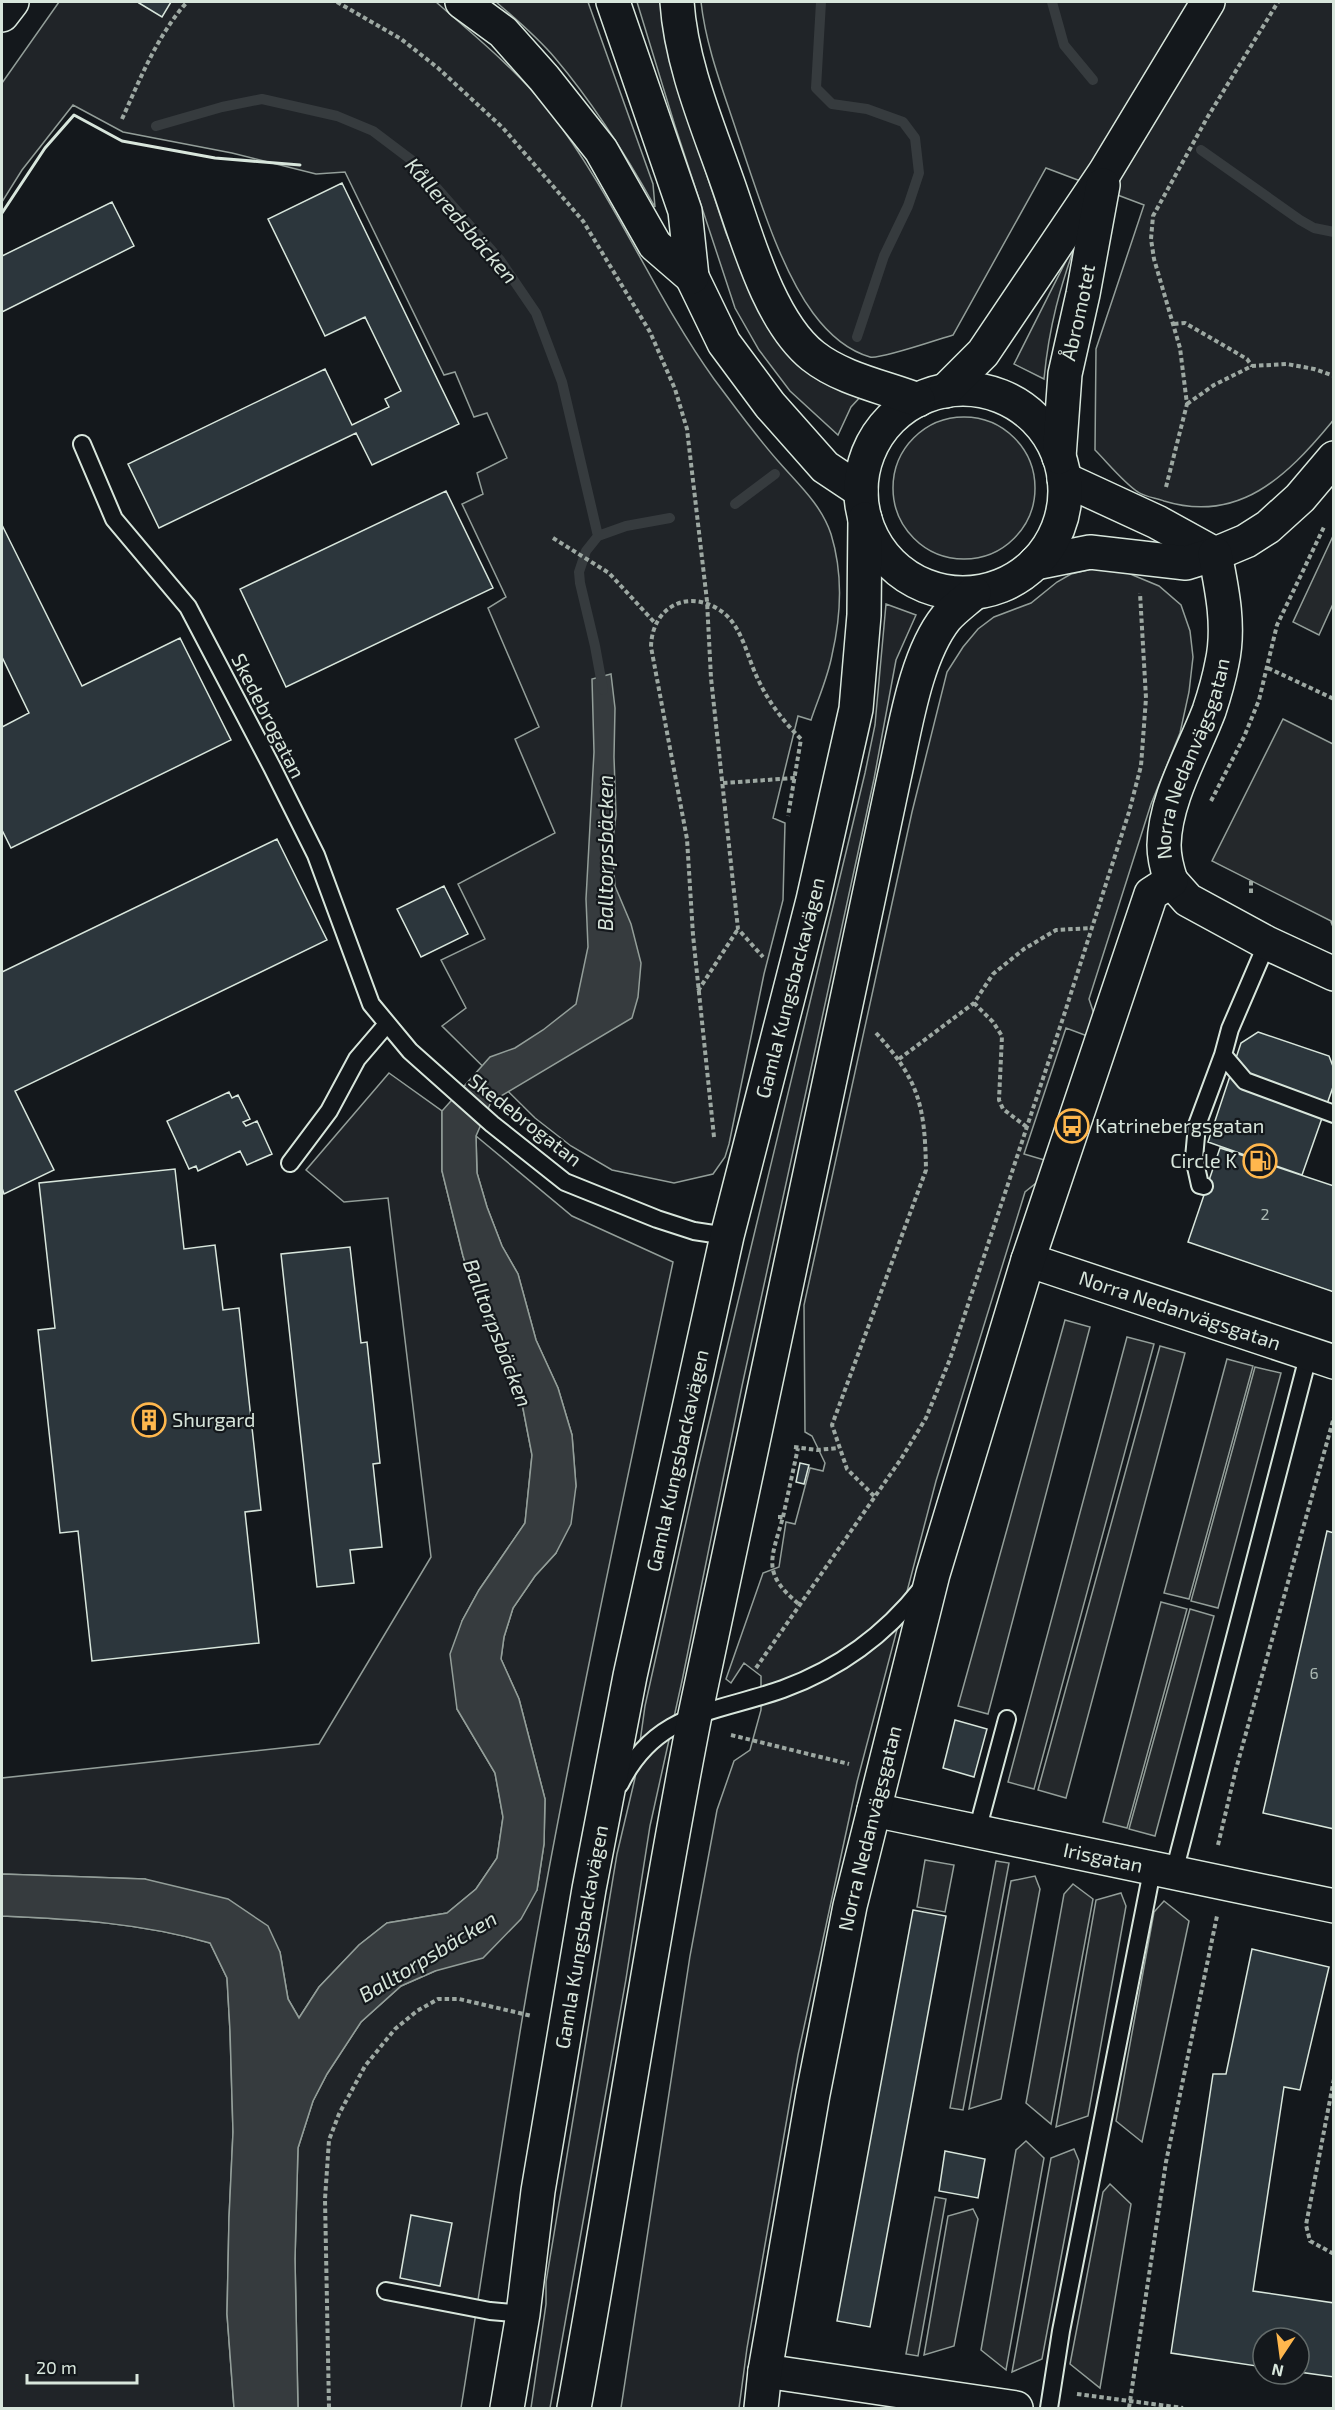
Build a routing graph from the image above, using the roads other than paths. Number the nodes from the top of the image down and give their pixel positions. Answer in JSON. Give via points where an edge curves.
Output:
{"nodes":[{"id":1,"x":12,"y":2,"type":"edge"},
{"id":2,"x":462,"y":2,"type":"edge"},
{"id":3,"x":613,"y":2,"type":"edge"},
{"id":4,"x":677,"y":2,"type":"edge"},
{"id":5,"x":1208,"y":2,"type":"edge"},
{"id":6,"x":2,"y":15,"type":"edge"},
{"id":7,"x":1105,"y":172,"type":"junction"},
{"id":8,"x":692,"y":277,"type":"junction"},
{"id":9,"x":931,"y":395,"type":"junction"},
{"id":10,"x":82,"y":444,"type":"dead end"},
{"id":11,"x":1334,"y":458,"type":"edge"},
{"id":12,"x":1062,"y":468,"type":"junction"},
{"id":13,"x":863,"y":505,"type":"junction"},
{"id":14,"x":1215,"y":554,"type":"junction"},
{"id":15,"x":1035,"y":563,"type":"junction"},
{"id":16,"x":974,"y":593,"type":"junction"},
{"id":17,"x":1171,"y":881,"type":"junction"},
{"id":18,"x":1267,"y":943,"type":"junction"},
{"id":19,"x":1334,"y":974,"type":"edge"},
{"id":20,"x":387,"y":1024,"type":"junction"},
{"id":21,"x":1222,"y":1055,"type":"junction"},
{"id":22,"x":1334,"y":1114,"type":"edge"},
{"id":23,"x":290,"y":1163,"type":"dead end"},
{"id":24,"x":1204,"y":1186,"type":"dead end"},
{"id":25,"x":728,"y":1236,"type":"junction"},
{"id":26,"x":1028,"y":1260,"type":"junction"},
{"id":27,"x":1321,"y":1357,"type":"edge"},
{"id":28,"x":933,"y":1574,"type":"junction"},
{"id":29,"x":695,"y":1715,"type":"junction"},
{"id":30,"x":1007,"y":1719,"type":"dead end"},
{"id":31,"x":874,"y":1810,"type":"junction"},
{"id":32,"x":601,"y":1823,"type":"junction"},
{"id":33,"x":977,"y":1831,"type":"junction"},
{"id":34,"x":1162,"y":1876,"type":"junction"},
{"id":35,"x":1334,"y":1906,"type":"edge"},
{"id":36,"x":386,"y":2290,"type":"dead end"},
{"id":37,"x":523,"y":2314,"type":"junction"},
{"id":38,"x":765,"y":2370,"type":"junction"},
{"id":39,"x":507,"y":2409,"type":"edge"},
{"id":40,"x":574,"y":2409,"type":"edge"},
{"id":41,"x":761,"y":2409,"type":"edge"},
{"id":42,"x":1016,"y":2409,"type":"edge"},
{"id":43,"x":1049,"y":2409,"type":"edge"}],
"edges":[{"from":1,"to":6,"type":"main road"},
{"from":2,"to":8,"type":"main road","via":[[503,33],[544,78],[601,150],[656,245]]},
{"from":3,"to":8,"type":"main road","via":[[685,211]]},
{"from":4,"to":9,"type":"main road","via":[[698,100],[762,279],[791,334],[812,356],[835,370]]},
{"from":5,"to":7,"type":"main road","name":"Åbromotet"},
{"from":7,"to":9,"type":"main road","name":"Åbromotet","via":[[983,353]]},
{"from":7,"to":12,"type":"main road","name":"Åbromotet","via":[[1065,374]]},
{"from":8,"to":13,"type":"main road","via":[[724,343],[770,405]]},
{"from":9,"to":12,"type":"main road","via":[[980,391],[1014,403],[1052,440]]},
{"from":9,"to":13,"type":"main road","name":"Åbromotet","via":[[894,416],[876,437],[865,464]]},
{"from":10,"to":20,"type":"lane","name":"Skedebrogatan","via":[[114,519],[188,607],[316,855],[371,1004]]},
{"from":11,"to":14,"type":"main road","via":[[1300,498],[1268,527]]},
{"from":12,"to":14,"type":"main road"},
{"from":12,"to":15,"type":"main road","name":"Åbromotet","via":[[1064,502],[1059,525]]},
{"from":13,"to":16,"type":"main road","name":"Åbromotet","via":[[877,545],[906,576],[932,588]]},
{"from":13,"to":25,"type":"main road","name":"Gamla Kungsbackavägen","via":[[864,615],[856,709],[813,900]]},
{"from":14,"to":15,"type":"main road","via":[[1186,563],[1090,552]]},
{"from":14,"to":17,"type":"main road","name":"Norra Nedanvägsgatan","via":[[1226,630],[1223,661],[1209,712],[1173,799],[1164,844]]},
{"from":15,"to":16,"type":"main road","name":"Åbromotet","via":[[1007,583]]},
{"from":16,"to":29,"type":"main road","via":[[946,618],[929,646],[914,692]]},
{"from":17,"to":18,"type":"main road","via":[[1188,900]]},
{"from":17,"to":26,"type":"main road","name":"Norra Nedanvägsgatan","via":[[1151,894]]},
{"from":18,"to":19,"type":"main road"},
{"from":18,"to":21,"type":"lane"},
{"from":20,"to":23,"type":"lane","via":[[357,1059],[329,1111]]},
{"from":20,"to":25,"type":"lane","name":"Skedebrogatan","via":[[451,1089],[565,1182],[657,1220]]},
{"from":21,"to":22,"type":"lane","via":[[1245,1081]]},
{"from":21,"to":24,"type":"lane","via":[[1197,1125],[1194,1158],[1200,1185]]},
{"from":25,"to":32,"type":"main road","name":"Gamla Kungsbackavägen"},
{"from":26,"to":27,"type":"main road","name":"Norra Nedanvägsgatan"},
{"from":26,"to":28,"type":"main road","name":"Norra Nedanvägsgatan"},
{"from":27,"to":34,"type":"lane"},
{"from":28,"to":29,"type":"lane","via":[[889,1626],[832,1667],[783,1689]]},
{"from":28,"to":31,"type":"main road","name":"Norra Nedanvägsgatan"},
{"from":29,"to":32,"type":"lane","via":[[648,1744],[629,1766]]},
{"from":29,"to":40,"type":"main road"},
{"from":30,"to":33,"type":"lane"},
{"from":31,"to":33,"type":"main road","name":"Irisgatan"},
{"from":31,"to":38,"type":"main road","name":"Norra Nedanvägsgatan","via":[[850,1906],[813,2094]]},
{"from":32,"to":37,"type":"main road","name":"Gamla Kungsbackavägen","via":[[538,2191]]},
{"from":33,"to":34,"type":"main road","name":"Irisgatan"},
{"from":34,"to":35,"type":"main road","name":"Irisgatan","via":[[1216,1881]]},
{"from":34,"to":43,"type":"lane"},
{"from":36,"to":37,"type":"lane"},
{"from":37,"to":39,"type":"main road","name":"Gamla Kungsbackavägen"},
{"from":38,"to":41,"type":"main road","name":"Norra Nedanvägsgatan"},
{"from":38,"to":42,"type":"main road"}]}
